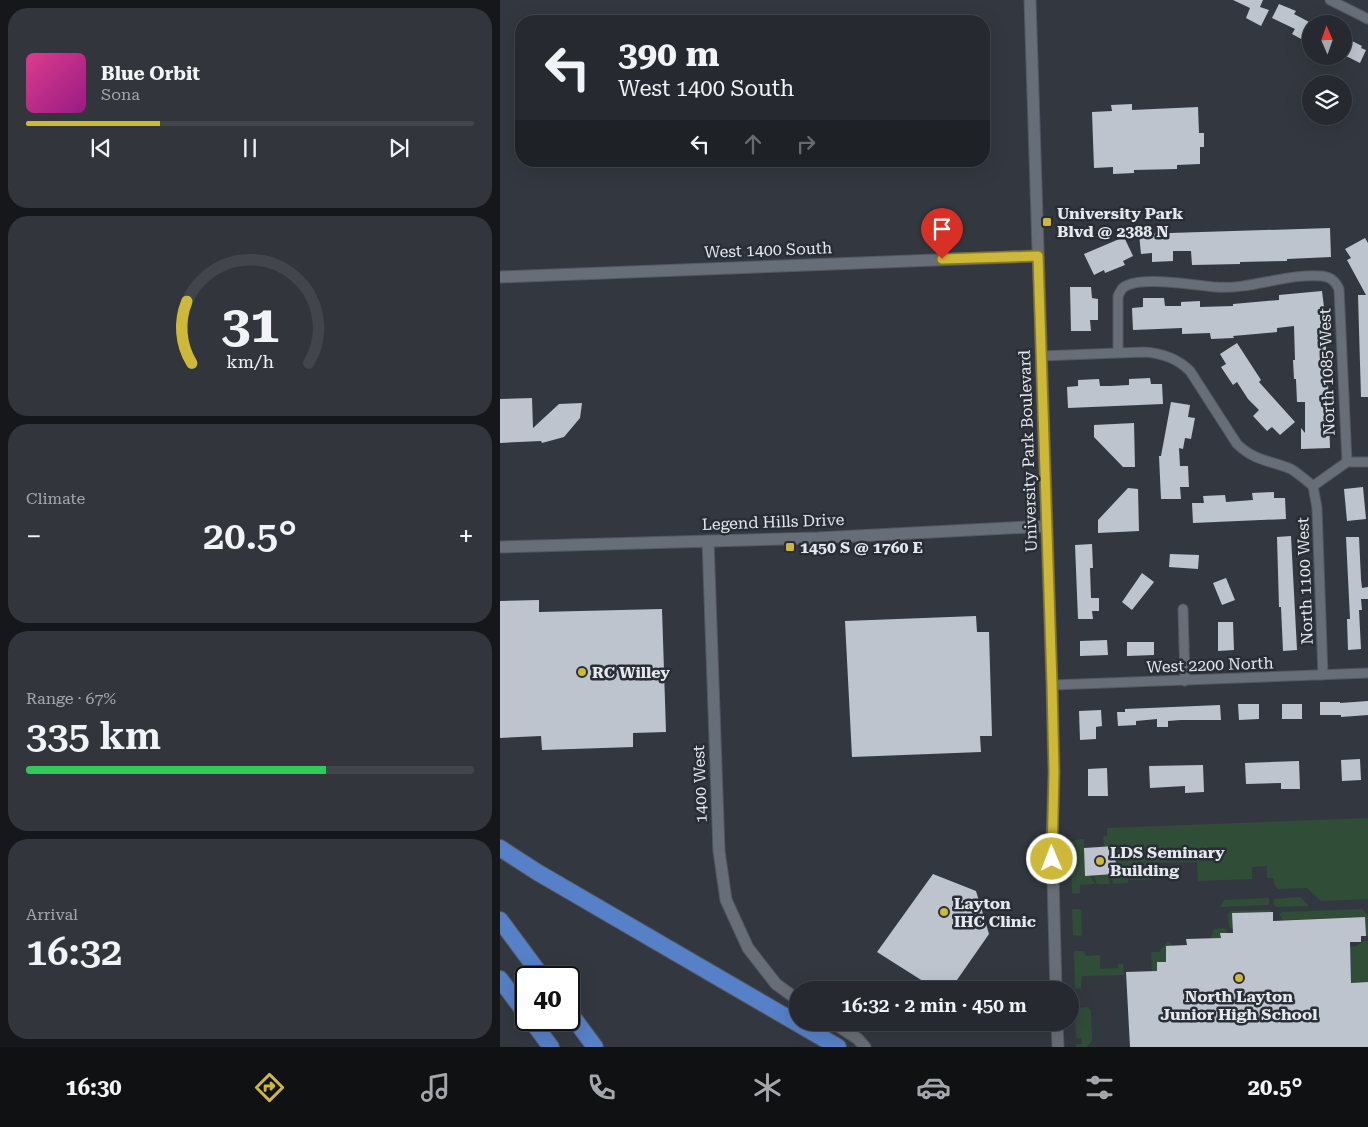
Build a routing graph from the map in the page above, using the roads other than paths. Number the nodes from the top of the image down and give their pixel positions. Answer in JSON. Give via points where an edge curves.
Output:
{"nodes":[{"id":1,"x":1030,"y":0,"type":"edge"},
{"id":2,"x":1330,"y":0,"type":"edge"},
{"id":3,"x":1368,"y":19,"type":"edge"},
{"id":4,"x":1038,"y":256,"type":"junction"},
{"id":5,"x":500,"y":277,"type":"edge"},
{"id":6,"x":1118,"y":353,"type":"junction"},
{"id":7,"x":1042,"y":356,"type":"junction"},
{"id":8,"x":1346,"y":462,"type":"junction"},
{"id":9,"x":1368,"y":462,"type":"edge"},
{"id":10,"x":1313,"y":486,"type":"junction"},
{"id":11,"x":1047,"y":526,"type":"junction"},
{"id":12,"x":708,"y":541,"type":"junction"},
{"id":13,"x":500,"y":547,"type":"edge"},
{"id":14,"x":1183,"y":609,"type":"dead end"},
{"id":15,"x":1368,"y":673,"type":"edge"},
{"id":16,"x":1323,"y":675,"type":"junction"},
{"id":17,"x":1185,"y":681,"type":"junction"},
{"id":18,"x":1052,"y":685,"type":"junction"},
{"id":19,"x":500,"y":848,"type":"edge"},
{"id":20,"x":500,"y":920,"type":"edge"},
{"id":21,"x":534,"y":966,"type":"edge"},
{"id":22,"x":500,"y":979,"type":"edge"},
{"id":23,"x":1056,"y":981,"type":"edge"},
{"id":24,"x":789,"y":993,"type":"edge"},
{"id":25,"x":515,"y":999,"type":"edge"},
{"id":26,"x":580,"y":1027,"type":"edge"},
{"id":27,"x":539,"y":1031,"type":"edge"},
{"id":28,"x":846,"y":1031,"type":"edge"},
{"id":29,"x":1057,"y":1031,"type":"edge"},
{"id":30,"x":551,"y":1047,"type":"edge"},
{"id":31,"x":595,"y":1047,"type":"edge"},
{"id":32,"x":838,"y":1047,"type":"edge"},
{"id":33,"x":865,"y":1047,"type":"edge"},
{"id":34,"x":1058,"y":1047,"type":"edge"}],
"edges":[{"from":1,"to":4,"type":"street","name":"University Park Boulevard"},
{"from":2,"to":3,"type":"street"},
{"from":4,"to":5,"type":"street","name":"West 1400 South"},
{"from":4,"to":7,"type":"street","name":"University Park Boulevard"},
{"from":6,"to":7,"type":"street"},
{"from":6,"to":8,"type":"street","name":"North 1085 West","via":[[1118,296],[1122,288],[1130,284],[1173,282],[1218,287],[1321,276],[1335,281],[1339,289]]},
{"from":6,"to":10,"type":"street","via":[[1159,353],[1183,363],[1237,444],[1265,462],[1302,476]]},
{"from":7,"to":11,"type":"street","name":"University Park Boulevard"},
{"from":8,"to":9,"type":"street"},
{"from":8,"to":10,"type":"street"},
{"from":10,"to":16,"type":"street","name":"North 1100 West","via":[[1317,508]]},
{"from":11,"to":12,"type":"street","name":"Legend Hills Drive"},
{"from":11,"to":18,"type":"street","name":"University Park Boulevard"},
{"from":12,"to":13,"type":"street","name":"Legend Hills Drive"},
{"from":12,"to":24,"type":"street","name":"1400 West","via":[[719,851],[726,900],[748,948],[776,984]]},
{"from":14,"to":17,"type":"street"},
{"from":15,"to":16,"type":"street","name":"West 2200 North"},
{"from":16,"to":17,"type":"street","name":"West 2200 North"},
{"from":17,"to":18,"type":"street","name":"West 2200 North"},
{"from":18,"to":23,"type":"street","name":"University Park Boulevard"},
{"from":19,"to":32,"type":"highway"},
{"from":20,"to":21,"type":"highway"},
{"from":22,"to":25,"type":"highway"},
{"from":26,"to":31,"type":"highway"},
{"from":27,"to":30,"type":"highway"},
{"from":28,"to":33,"type":"street"},
{"from":29,"to":34,"type":"street"}]}
